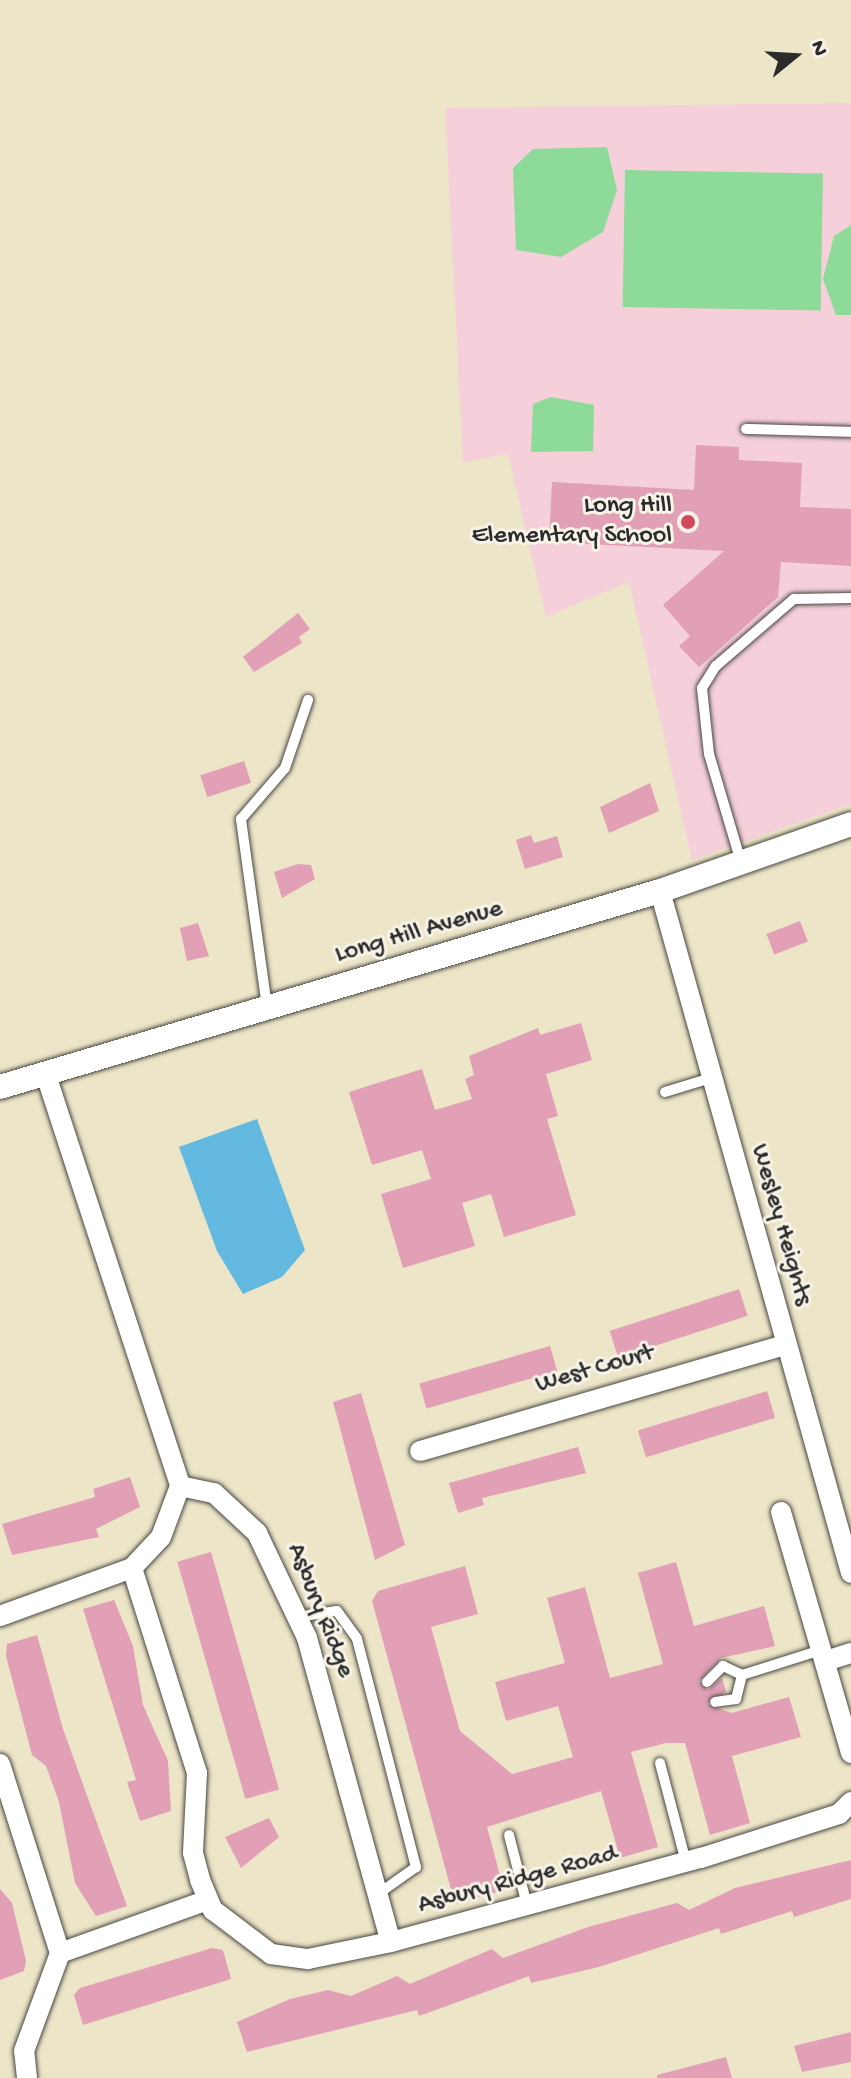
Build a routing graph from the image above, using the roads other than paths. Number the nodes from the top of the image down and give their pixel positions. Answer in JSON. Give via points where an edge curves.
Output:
{"nodes":[{"id":1,"x":746,"y":429,"type":"dead end"},
{"id":2,"x":851,"y":432,"type":"edge"},
{"id":3,"x":851,"y":598,"type":"edge"},
{"id":4,"x":308,"y":700,"type":"dead end"},
{"id":5,"x":851,"y":824,"type":"edge"},
{"id":6,"x":741,"y":862,"type":"junction"},
{"id":7,"x":660,"y":891,"type":"junction"},
{"id":8,"x":267,"y":1007,"type":"junction"},
{"id":9,"x":45,"y":1072,"type":"junction"},
{"id":10,"x":711,"y":1078,"type":"junction"},
{"id":11,"x":0,"y":1087,"type":"edge"},
{"id":12,"x":665,"y":1092,"type":"dead end"},
{"id":13,"x":786,"y":1345,"type":"junction"},
{"id":14,"x":420,"y":1451,"type":"dead end"},
{"id":15,"x":180,"y":1486,"type":"junction"},
{"id":16,"x":781,"y":1512,"type":"dead end"},
{"id":17,"x":132,"y":1568,"type":"junction"},
{"id":18,"x":851,"y":1573,"type":"edge"},
{"id":19,"x":0,"y":1616,"type":"edge"},
{"id":20,"x":298,"y":1617,"type":"junction"},
{"id":21,"x":851,"y":1653,"type":"edge"},
{"id":22,"x":825,"y":1655,"type":"junction"},
{"id":23,"x":742,"y":1675,"type":"junction"},
{"id":24,"x":707,"y":1682,"type":"dead end"},
{"id":25,"x":715,"y":1702,"type":"dead end"},
{"id":26,"x":851,"y":1753,"type":"edge"},
{"id":27,"x":660,"y":1763,"type":"dead end"},
{"id":28,"x":0,"y":1764,"type":"edge"},
{"id":29,"x":851,"y":1802,"type":"edge"},
{"id":30,"x":509,"y":1835,"type":"dead end"},
{"id":31,"x":686,"y":1862,"type":"junction"},
{"id":32,"x":378,"y":1894,"type":"junction"},
{"id":33,"x":208,"y":1900,"type":"junction"},
{"id":34,"x":527,"y":1905,"type":"junction"},
{"id":35,"x":391,"y":1942,"type":"junction"},
{"id":36,"x":60,"y":1953,"type":"junction"},
{"id":37,"x":27,"y":2078,"type":"edge"}],
"edges":[{"from":1,"to":2,"type":"lane"},
{"from":3,"to":6,"type":"lane","via":[[794,599],[716,666],[702,688],[709,754]]},
{"from":4,"to":8,"type":"lane","via":[[285,768],[241,819]]},
{"from":5,"to":6,"type":"street","name":"Long Hill Avenue"},
{"from":6,"to":7,"type":"street","name":"Long Hill Avenue"},
{"from":7,"to":8,"type":"street","name":"Long Hill Avenue"},
{"from":7,"to":10,"type":"street","name":"Wesley Heights"},
{"from":8,"to":9,"type":"street","name":"Long Hill Avenue"},
{"from":9,"to":11,"type":"street","name":"Long Hill Avenue"},
{"from":9,"to":15,"type":"street"},
{"from":10,"to":12,"type":"lane"},
{"from":10,"to":13,"type":"street","name":"Wesley Heights"},
{"from":13,"to":14,"type":"street","name":"West Court"},
{"from":13,"to":18,"type":"street","name":"Wesley Heights"},
{"from":15,"to":17,"type":"street","via":[[161,1537]]},
{"from":15,"to":20,"type":"street","name":"Asbury Ridge","via":[[214,1493],[257,1533]]},
{"from":16,"to":22,"type":"street"},
{"from":17,"to":19,"type":"street"},
{"from":17,"to":33,"type":"street","name":"Asbury Ridge Road","via":[[197,1773],[193,1853]]},
{"from":20,"to":32,"type":"street","name":"Asbury Ridge"},
{"from":20,"to":32,"type":"lane","via":[[337,1611],[357,1639],[415,1860],[408,1878]]},
{"from":21,"to":22,"type":"street"},
{"from":22,"to":23,"type":"lane"},
{"from":22,"to":26,"type":"street"},
{"from":23,"to":24,"type":"lane","via":[[723,1666]]},
{"from":23,"to":25,"type":"lane","via":[[736,1699]]},
{"from":27,"to":31,"type":"lane"},
{"from":28,"to":36,"type":"street"},
{"from":29,"to":31,"type":"street","name":"Asbury Ridge Road","via":[[839,1814]]},
{"from":30,"to":34,"type":"lane"},
{"from":31,"to":34,"type":"street","name":"Asbury Ridge Road"},
{"from":32,"to":35,"type":"street","name":"Asbury Ridge"},
{"from":33,"to":35,"type":"street","name":"Asbury Ridge Road","via":[[238,1933],[289,1959]]},
{"from":33,"to":36,"type":"street"},
{"from":34,"to":35,"type":"street","name":"Asbury Ridge Road"},
{"from":36,"to":37,"type":"street","via":[[24,2051]]}]}
